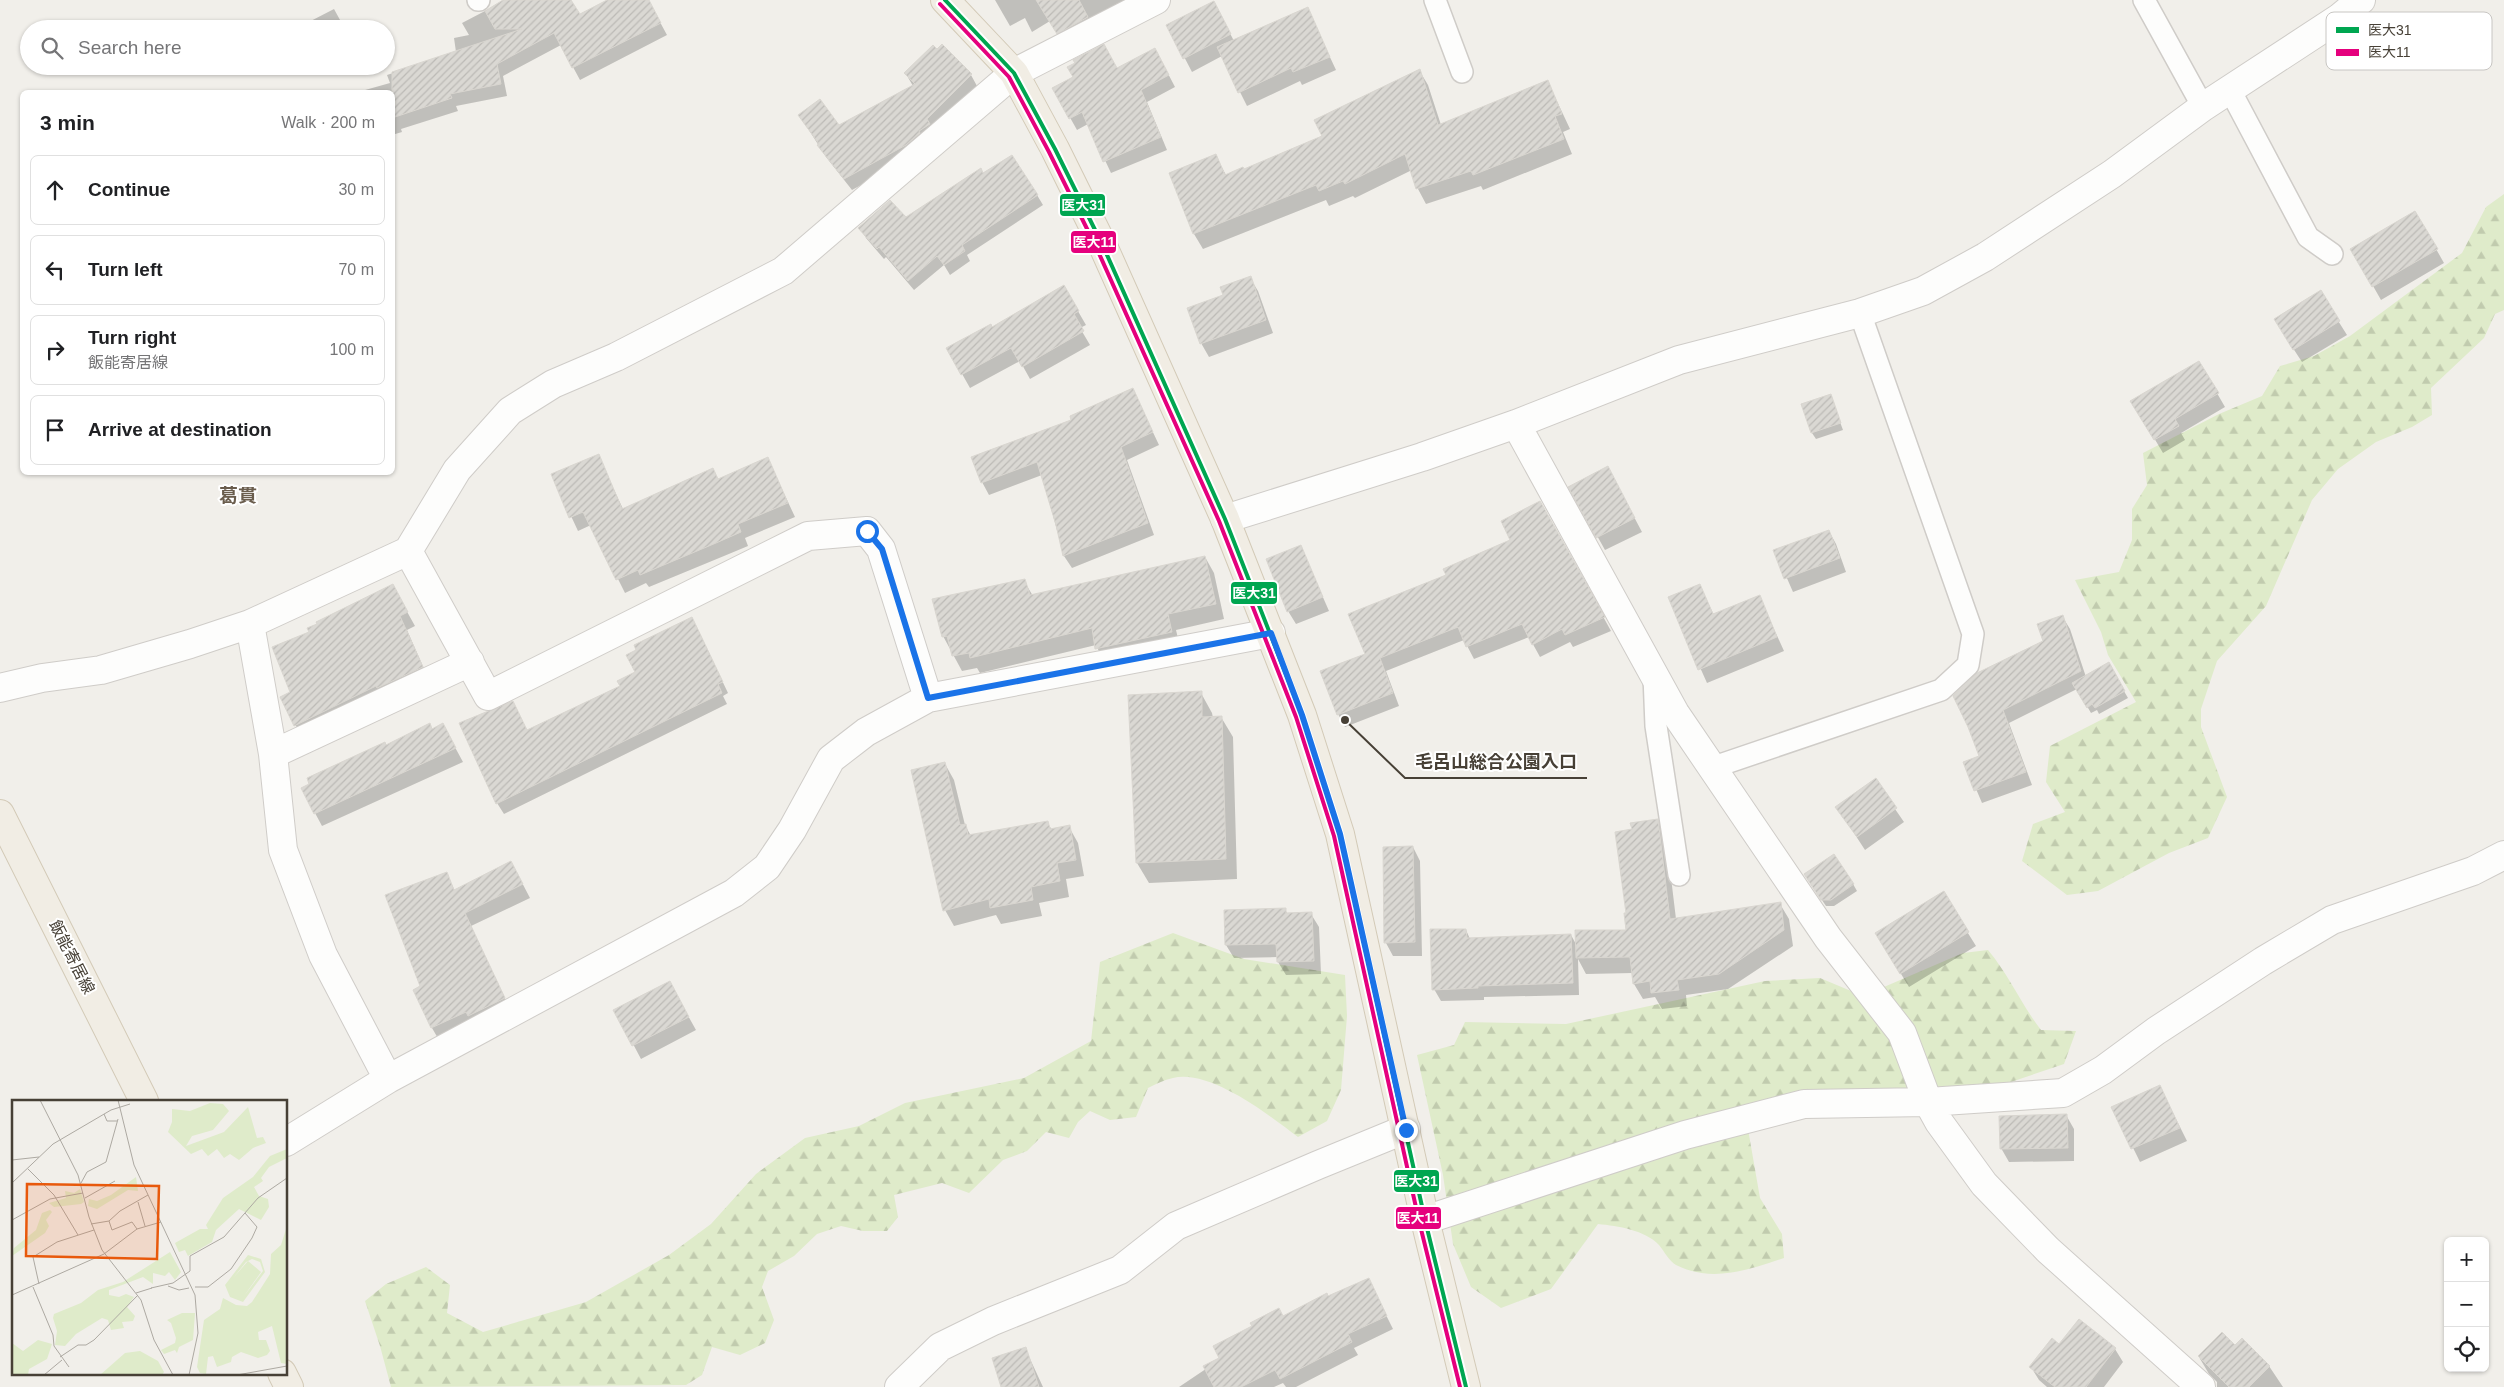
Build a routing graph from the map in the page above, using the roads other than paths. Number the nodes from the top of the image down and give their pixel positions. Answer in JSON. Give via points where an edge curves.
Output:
{"nodes":[{"id":1,"x":945,"y":0,"type":"edge"},
{"id":2,"x":1156,"y":0,"type":"edge"},
{"id":3,"x":1435,"y":0,"type":"edge"},
{"id":4,"x":2144,"y":0,"type":"edge"},
{"id":5,"x":2361,"y":0,"type":"edge"},
{"id":6,"x":2346,"y":12,"type":"edge"},
{"id":7,"x":2326,"y":27,"type":"edge"},
{"id":8,"x":1462,"y":72,"type":"dead end"},
{"id":9,"x":1014,"y":73,"type":"junction"},
{"id":10,"x":2230,"y":90,"type":"junction"},
{"id":11,"x":2203,"y":107,"type":"junction"},
{"id":12,"x":2332,"y":254,"type":"dead end"},
{"id":13,"x":1860,"y":313,"type":"junction"},
{"id":14,"x":1516,"y":424,"type":"junction"},
{"id":15,"x":1224,"y":519,"type":"junction"},
{"id":16,"x":408,"y":551,"type":"junction"},
{"id":17,"x":250,"y":624,"type":"junction"},
{"id":18,"x":1271,"y":633,"type":"junction"},
{"id":19,"x":470,"y":662,"type":"junction"},
{"id":20,"x":1653,"y":673,"type":"junction"},
{"id":21,"x":0,"y":688,"type":"edge"},
{"id":22,"x":928,"y":698,"type":"junction"},
{"id":23,"x":273,"y":754,"type":"junction"},
{"id":24,"x":1711,"y":768,"type":"junction"},
{"id":25,"x":0,"y":814,"type":"edge"},
{"id":26,"x":2504,"y":855,"type":"edge"},
{"id":27,"x":1679,"y":875,"type":"dead end"},
{"id":28,"x":388,"y":1079,"type":"junction"},
{"id":29,"x":143,"y":1100,"type":"edge"},
{"id":30,"x":1928,"y":1102,"type":"junction"},
{"id":31,"x":1406,"y":1130,"type":"junction"},
{"id":32,"x":288,"y":1141,"type":"edge"},
{"id":33,"x":1425,"y":1220,"type":"junction"},
{"id":34,"x":282,"y":1374,"type":"edge"},
{"id":35,"x":289,"y":1387,"type":"edge"},
{"id":36,"x":899,"y":1387,"type":"edge"},
{"id":37,"x":1466,"y":1387,"type":"edge"},
{"id":38,"x":2201,"y":1387,"type":"edge"}],
"edges":[{"from":1,"to":9,"type":"main road"},
{"from":2,"to":9,"type":"street"},
{"from":3,"to":8,"type":"lane"},
{"from":4,"to":11,"type":"lane"},
{"from":5,"to":6,"type":"street"},
{"from":7,"to":10,"type":"street"},
{"from":9,"to":15,"type":"main road","via":[[1103,246]]},
{"from":9,"to":16,"type":"street","via":[[783,271],[616,357],[553,384],[510,410],[457,470]]},
{"from":10,"to":11,"type":"street"},
{"from":10,"to":12,"type":"lane","via":[[2308,237]]},
{"from":11,"to":13,"type":"street","via":[[2112,174],[1985,257],[1923,291]]},
{"from":13,"to":14,"type":"street","via":[[1679,360]]},
{"from":13,"to":24,"type":"lane","via":[[1973,634],[1968,665],[1941,690]]},
{"from":14,"to":15,"type":"street"},
{"from":14,"to":20,"type":"street"},
{"from":15,"to":18,"type":"main road"},
{"from":16,"to":17,"type":"street"},
{"from":16,"to":19,"type":"street"},
{"from":17,"to":21,"type":"street","via":[[101,670]]},
{"from":17,"to":23,"type":"street"},
{"from":18,"to":22,"type":"street"},
{"from":18,"to":31,"type":"main road","via":[[1302,715],[1340,834]]},
{"from":19,"to":22,"type":"street","via":[[488,696],[808,536],[867,531],[882,549]]},
{"from":19,"to":23,"type":"street"},
{"from":20,"to":24,"type":"street"},
{"from":20,"to":27,"type":"lane","via":[[1656,726]]},
{"from":22,"to":28,"type":"street","via":[[866,732],[831,760],[767,867],[734,893]]},
{"from":23,"to":28,"type":"street","via":[[283,850],[323,955]]},
{"from":24,"to":30,"type":"street","via":[[1828,938],[1902,1033]]},
{"from":25,"to":29,"type":"main road","name":"飯能寄居線"},
{"from":26,"to":30,"type":"street","via":[[2473,871],[2332,920],[2263,961],[2156,1030],[2103,1070],[2063,1093]]},
{"from":28,"to":32,"type":"street"},
{"from":30,"to":33,"type":"street","via":[[1804,1104],[1776,1110],[1685,1135]]},
{"from":30,"to":38,"type":"street","via":[[1984,1184],[2048,1250]]},
{"from":31,"to":33,"type":"main road"},
{"from":31,"to":36,"type":"street","via":[[1176,1226],[1120,1270],[940,1346]]},
{"from":33,"to":37,"type":"main road"},
{"from":34,"to":35,"type":"main road"}]}
